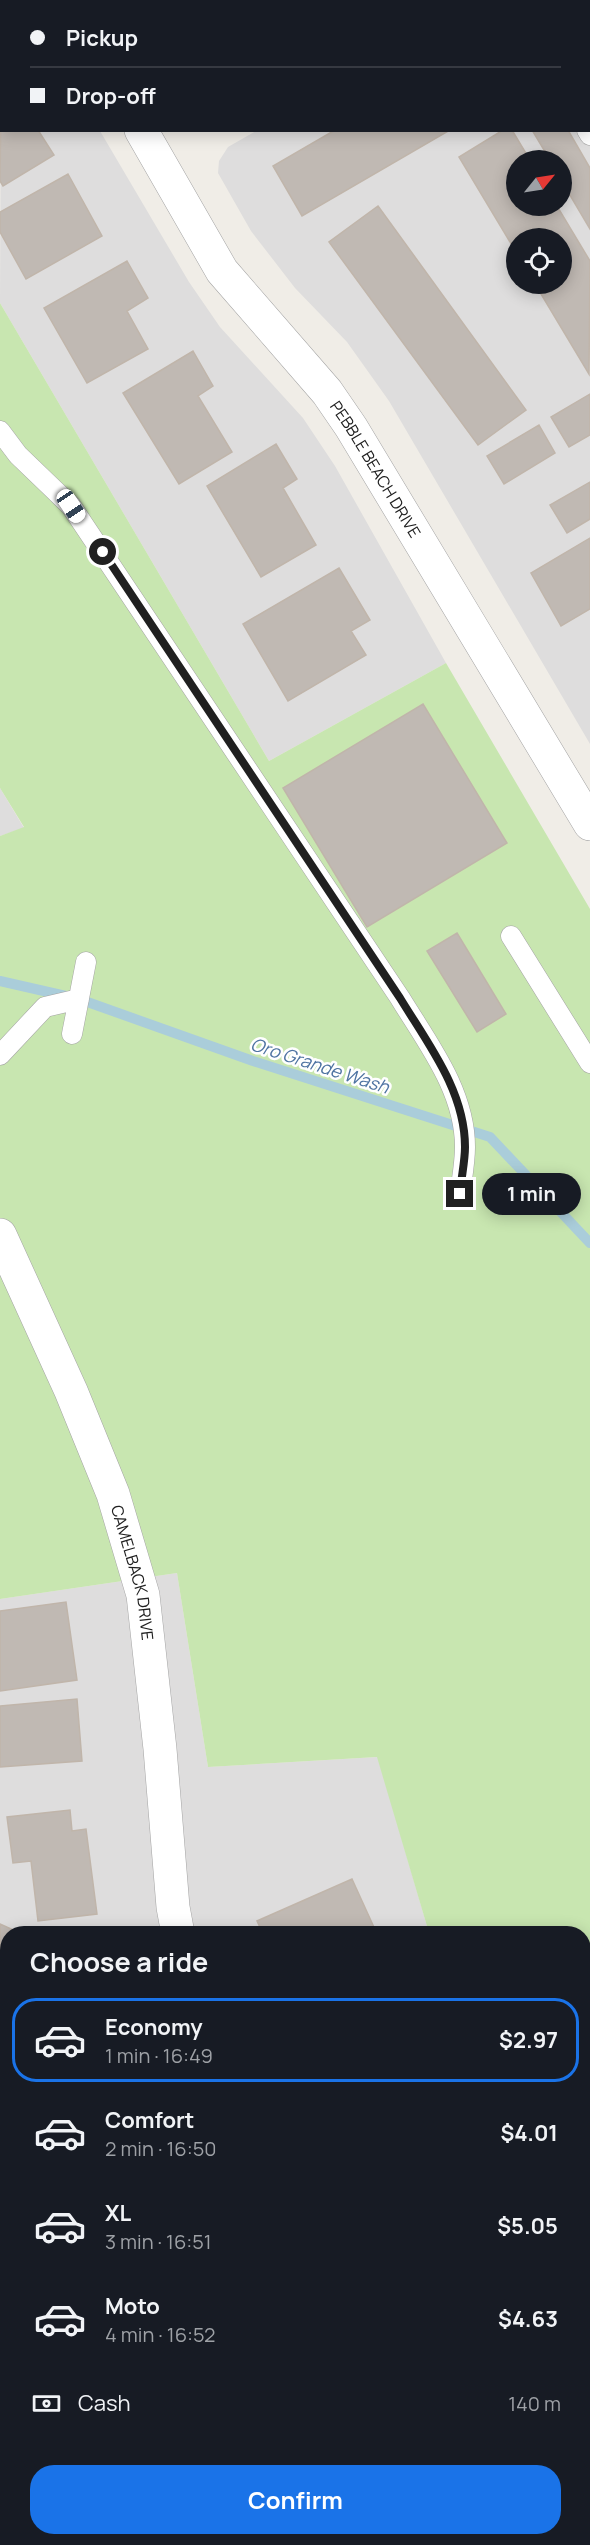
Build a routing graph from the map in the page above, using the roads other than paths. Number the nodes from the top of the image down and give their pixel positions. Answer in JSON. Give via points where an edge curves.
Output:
{"nodes":[{"id":1,"x":154,"y":135,"type":"edge"},
{"id":2,"x":0,"y":432,"type":"edge"},
{"id":3,"x":590,"y":824,"type":"edge"},
{"id":4,"x":511,"y":936,"type":"dead end"},
{"id":5,"x":86,"y":962,"type":"dead end"},
{"id":6,"x":79,"y":999,"type":"junction"},
{"id":7,"x":72,"y":1034,"type":"dead end"},
{"id":8,"x":0,"y":1055,"type":"edge"},
{"id":9,"x":590,"y":1063,"type":"edge"},
{"id":10,"x":460,"y":1194,"type":"dead end"},
{"id":11,"x":0,"y":1234,"type":"edge"},
{"id":12,"x":177,"y":1926,"type":"edge"}],
"edges":[{"from":1,"to":3,"type":"street","name":"PEBBLE BEACH DRIVE","via":[[222,271],[327,392],[351,426]]},
{"from":2,"to":10,"type":"lane","via":[[71,506],[444,1068],[458,1103],[465,1146]]},
{"from":4,"to":9,"type":"lane"},
{"from":5,"to":6,"type":"lane"},
{"from":6,"to":7,"type":"lane"},
{"from":6,"to":8,"type":"lane","via":[[45,1007]]},
{"from":11,"to":12,"type":"street","name":"CAMELBACK DRIVE","via":[[113,1494],[143,1595]]}]}
